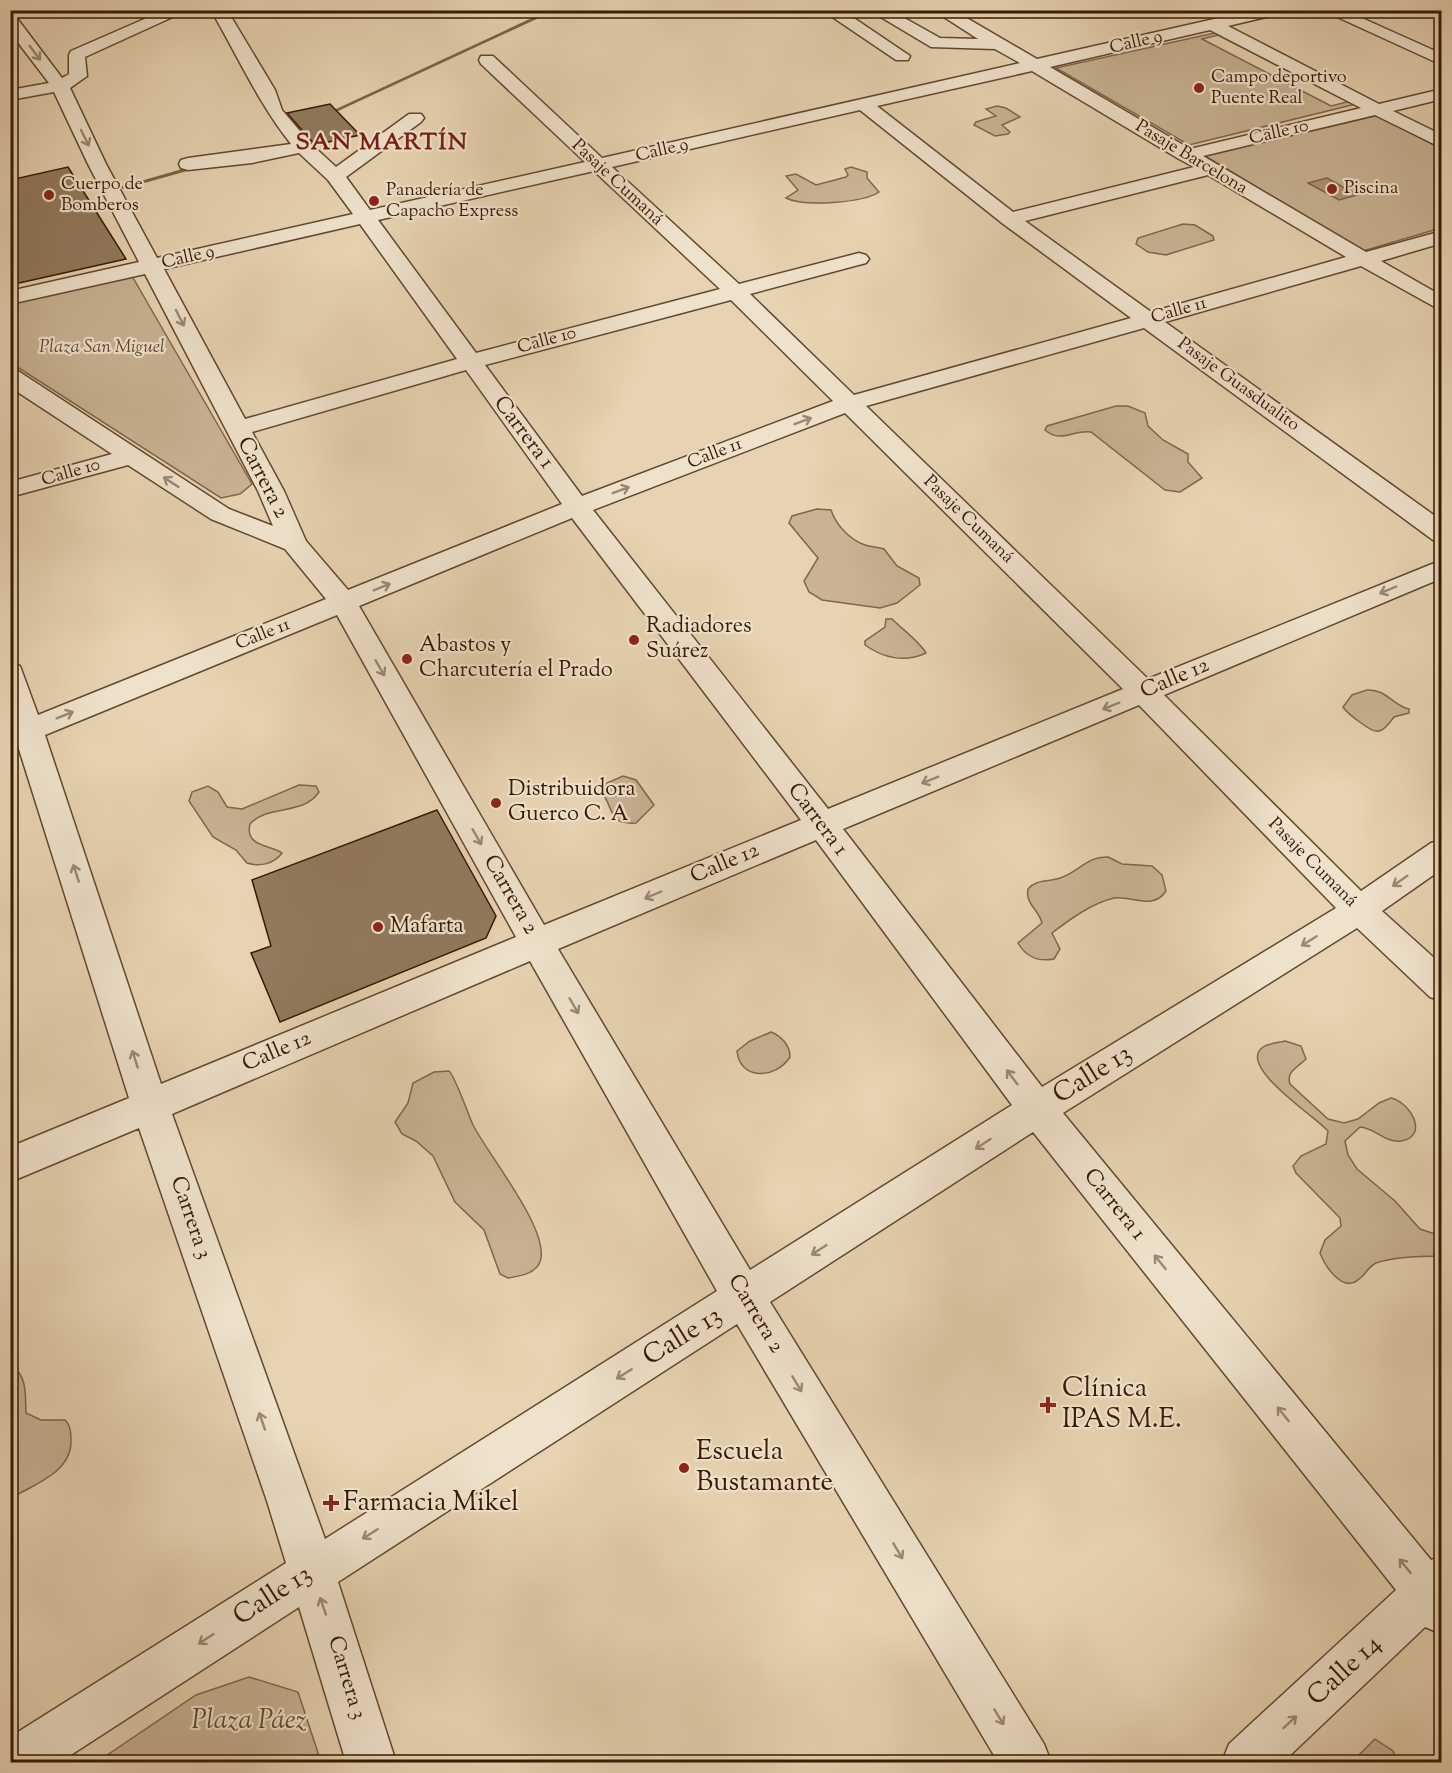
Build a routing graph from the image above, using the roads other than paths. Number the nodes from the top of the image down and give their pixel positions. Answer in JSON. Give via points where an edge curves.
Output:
{"nodes":[{"id":1,"x":180,"y":10,"type":"edge"},
{"id":2,"x":219,"y":10,"type":"edge"},
{"id":3,"x":830,"y":10,"type":"edge"},
{"id":4,"x":877,"y":10,"type":"edge"},
{"id":5,"x":941,"y":10,"type":"edge"},
{"id":6,"x":1277,"y":10,"type":"edge"},
{"id":7,"x":1330,"y":10,"type":"edge"},
{"id":8,"x":10,"y":20,"type":"edge"},
{"id":9,"x":1213,"y":25,"type":"junction"},
{"id":10,"x":999,"y":44,"type":"junction"},
{"id":11,"x":902,"y":56,"type":"dead end"},
{"id":12,"x":487,"y":60,"type":"dead end"},
{"id":13,"x":1442,"y":60,"type":"edge"},
{"id":14,"x":1038,"y":67,"type":"junction"},
{"id":15,"x":60,"y":86,"type":"junction"},
{"id":16,"x":1442,"y":94,"type":"edge"},
{"id":17,"x":10,"y":95,"type":"edge"},
{"id":18,"x":864,"y":105,"type":"junction"},
{"id":19,"x":1378,"y":110,"type":"junction"},
{"id":20,"x":415,"y":118,"type":"dead end"},
{"id":21,"x":1442,"y":143,"type":"edge"},
{"id":22,"x":303,"y":147,"type":"junction"},
{"id":23,"x":1186,"y":155,"type":"junction"},
{"id":24,"x":188,"y":164,"type":"dead end"},
{"id":25,"x":598,"y":166,"type":"junction"},
{"id":26,"x":1210,"y":169,"type":"junction"},
{"id":27,"x":334,"y":176,"type":"junction"},
{"id":28,"x":365,"y":218,"type":"junction"},
{"id":29,"x":1009,"y":219,"type":"junction"},
{"id":30,"x":1442,"y":237,"type":"edge"},
{"id":31,"x":859,"y":259,"type":"dead end"},
{"id":32,"x":1363,"y":260,"type":"junction"},
{"id":33,"x":153,"y":266,"type":"junction"},
{"id":34,"x":734,"y":291,"type":"junction"},
{"id":35,"x":10,"y":298,"type":"edge"},
{"id":36,"x":1442,"y":305,"type":"edge"},
{"id":37,"x":1148,"y":320,"type":"junction"},
{"id":38,"x":470,"y":362,"type":"junction"},
{"id":39,"x":10,"y":376,"type":"edge"},
{"id":40,"x":848,"y":404,"type":"junction"},
{"id":41,"x":237,"y":429,"type":"junction"},
{"id":42,"x":131,"y":456,"type":"junction"},
{"id":43,"x":10,"y":490,"type":"edge"},
{"id":44,"x":271,"y":491,"type":"junction"},
{"id":45,"x":577,"y":507,"type":"junction"},
{"id":46,"x":220,"y":514,"type":"junction"},
{"id":47,"x":1442,"y":534,"type":"edge"},
{"id":48,"x":294,"y":543,"type":"junction"},
{"id":49,"x":1442,"y":568,"type":"edge"},
{"id":50,"x":343,"y":602,"type":"junction"},
{"id":51,"x":10,"y":673,"type":"edge"},
{"id":52,"x":1144,"y":692,"type":"junction"},
{"id":53,"x":20,"y":734,"type":"edge"},
{"id":54,"x":820,"y":825,"type":"junction"},
{"id":55,"x":1442,"y":852,"type":"edge"},
{"id":56,"x":1359,"y":910,"type":"junction"},
{"id":57,"x":537,"y":943,"type":"junction"},
{"id":58,"x":1442,"y":987,"type":"edge"},
{"id":59,"x":150,"y":1106,"type":"junction"},
{"id":60,"x":1037,"y":1109,"type":"junction"},
{"id":61,"x":10,"y":1165,"type":"edge"},
{"id":62,"x":744,"y":1298,"type":"junction"},
{"id":63,"x":311,"y":1571,"type":"junction"},
{"id":64,"x":1437,"y":1594,"type":"edge"},
{"id":65,"x":16,"y":1762,"type":"edge"},
{"id":66,"x":371,"y":1762,"type":"edge"},
{"id":67,"x":1026,"y":1762,"type":"edge"},
{"id":68,"x":1247,"y":1762,"type":"edge"}],
"edges":[{"from":1,"to":15,"type":"street","via":[[90,47],[77,56],[78,75]]},
{"from":2,"to":22,"type":"street","name":"Carrera 1","via":[[266,90],[274,111]]},
{"from":3,"to":11,"type":"street"},
{"from":4,"to":10,"type":"street","via":[[937,43]]},
{"from":5,"to":10,"type":"street","name":"Pasaje Barcelona"},
{"from":6,"to":9,"type":"street","name":"Calle 9"},
{"from":7,"to":13,"type":"street"},
{"from":8,"to":15,"type":"street","name":"Carrera 2","one_way":true},
{"from":9,"to":14,"type":"street","name":"Calle 9"},
{"from":9,"to":19,"type":"street"},
{"from":10,"to":14,"type":"street","name":"Pasaje Barcelona"},
{"from":12,"to":25,"type":"street","name":"Pasaje Cumaná"},
{"from":14,"to":18,"type":"street","name":"Calle 9"},
{"from":14,"to":23,"type":"street","name":"Pasaje Barcelona"},
{"from":15,"to":17,"type":"street"},
{"from":15,"to":33,"type":"street","name":"Carrera 2","one_way":true},
{"from":16,"to":19,"type":"street","name":"Calle 10"},
{"from":18,"to":25,"type":"street","name":"Calle 9"},
{"from":18,"to":29,"type":"street","name":"Pasaje Guasdualito"},
{"from":19,"to":21,"type":"street"},
{"from":19,"to":23,"type":"street","name":"Calle 10"},
{"from":20,"to":27,"type":"street"},
{"from":22,"to":24,"type":"street"},
{"from":22,"to":27,"type":"street","name":"Carrera 1"},
{"from":23,"to":26,"type":"street","name":"Pasaje Barcelona"},
{"from":25,"to":28,"type":"street","name":"Calle 9"},
{"from":25,"to":34,"type":"street","name":"Pasaje Cumaná"},
{"from":26,"to":29,"type":"street"},
{"from":26,"to":32,"type":"street","name":"Pasaje Barcelona"},
{"from":27,"to":28,"type":"street","name":"Carrera 1"},
{"from":28,"to":33,"type":"street","name":"Calle 9"},
{"from":28,"to":38,"type":"street","name":"Carrera 1"},
{"from":29,"to":37,"type":"street","name":"Pasaje Guasdualito"},
{"from":30,"to":32,"type":"street","name":"Calle 11"},
{"from":31,"to":34,"type":"street","name":"Calle 10"},
{"from":32,"to":36,"type":"street","name":"Pasaje Barcelona"},
{"from":32,"to":37,"type":"street","name":"Calle 11"},
{"from":33,"to":35,"type":"street","name":"Calle 9"},
{"from":33,"to":41,"type":"street","name":"Carrera 2","one_way":true},
{"from":34,"to":38,"type":"street","name":"Calle 10"},
{"from":34,"to":40,"type":"street","name":"Pasaje Cumaná"},
{"from":37,"to":40,"type":"street","name":"Calle 11"},
{"from":37,"to":47,"type":"street","name":"Pasaje Guasdualito"},
{"from":38,"to":41,"type":"street","name":"Calle 10"},
{"from":38,"to":45,"type":"street","name":"Carrera 1"},
{"from":39,"to":42,"type":"street"},
{"from":45,"to":40,"type":"street","name":"Calle 11","one_way":true},
{"from":40,"to":52,"type":"street","name":"Pasaje Cumaná"},
{"from":41,"to":44,"type":"street","name":"Carrera 2"},
{"from":42,"to":43,"type":"street","name":"Calle 10"},
{"from":46,"to":42,"type":"street","one_way":true},
{"from":44,"to":46,"type":"street","via":[[248,511]]},
{"from":44,"to":48,"type":"street","name":"Carrera 2"},
{"from":50,"to":45,"type":"street","name":"Calle 11","one_way":true},
{"from":45,"to":54,"type":"street","name":"Carrera 1"},
{"from":46,"to":48,"type":"street"},
{"from":48,"to":50,"type":"street","name":"Carrera 2"},
{"from":49,"to":52,"type":"street","name":"Calle 12","one_way":true},
{"from":53,"to":50,"type":"street","name":"Calle 11","one_way":true},
{"from":50,"to":57,"type":"street","name":"Carrera 2","one_way":true},
{"from":51,"to":53,"type":"street","name":"Carrera 3"},
{"from":52,"to":54,"type":"street","name":"Calle 12","one_way":true},
{"from":52,"to":56,"type":"street","name":"Pasaje Cumaná"},
{"from":59,"to":53,"type":"street","name":"Carrera 3","one_way":true},
{"from":54,"to":57,"type":"street","name":"Calle 12","one_way":true},
{"from":60,"to":54,"type":"street","name":"Carrera 1","one_way":true},
{"from":55,"to":56,"type":"street","name":"Calle 13","one_way":true},
{"from":56,"to":58,"type":"street","name":"Pasaje Cumaná"},
{"from":56,"to":60,"type":"street","name":"Calle 13","one_way":true},
{"from":57,"to":59,"type":"street","name":"Calle 12"},
{"from":57,"to":62,"type":"street","name":"Carrera 2","one_way":true},
{"from":59,"to":61,"type":"street","name":"Calle 12"},
{"from":63,"to":59,"type":"street","name":"Carrera 3","one_way":true,"via":[[290,1501]]},
{"from":60,"to":62,"type":"street","name":"Calle 13","one_way":true},
{"from":64,"to":60,"type":"street","name":"Carrera 1","one_way":true},
{"from":62,"to":63,"type":"street","name":"Calle 13","one_way":true},
{"from":62,"to":67,"type":"street","name":"Carrera 2","one_way":true},
{"from":63,"to":65,"type":"street","name":"Calle 13","one_way":true},
{"from":66,"to":63,"type":"street","name":"Carrera 3","one_way":true},
{"from":68,"to":64,"type":"street","name":"Calle 14","one_way":true}]}
